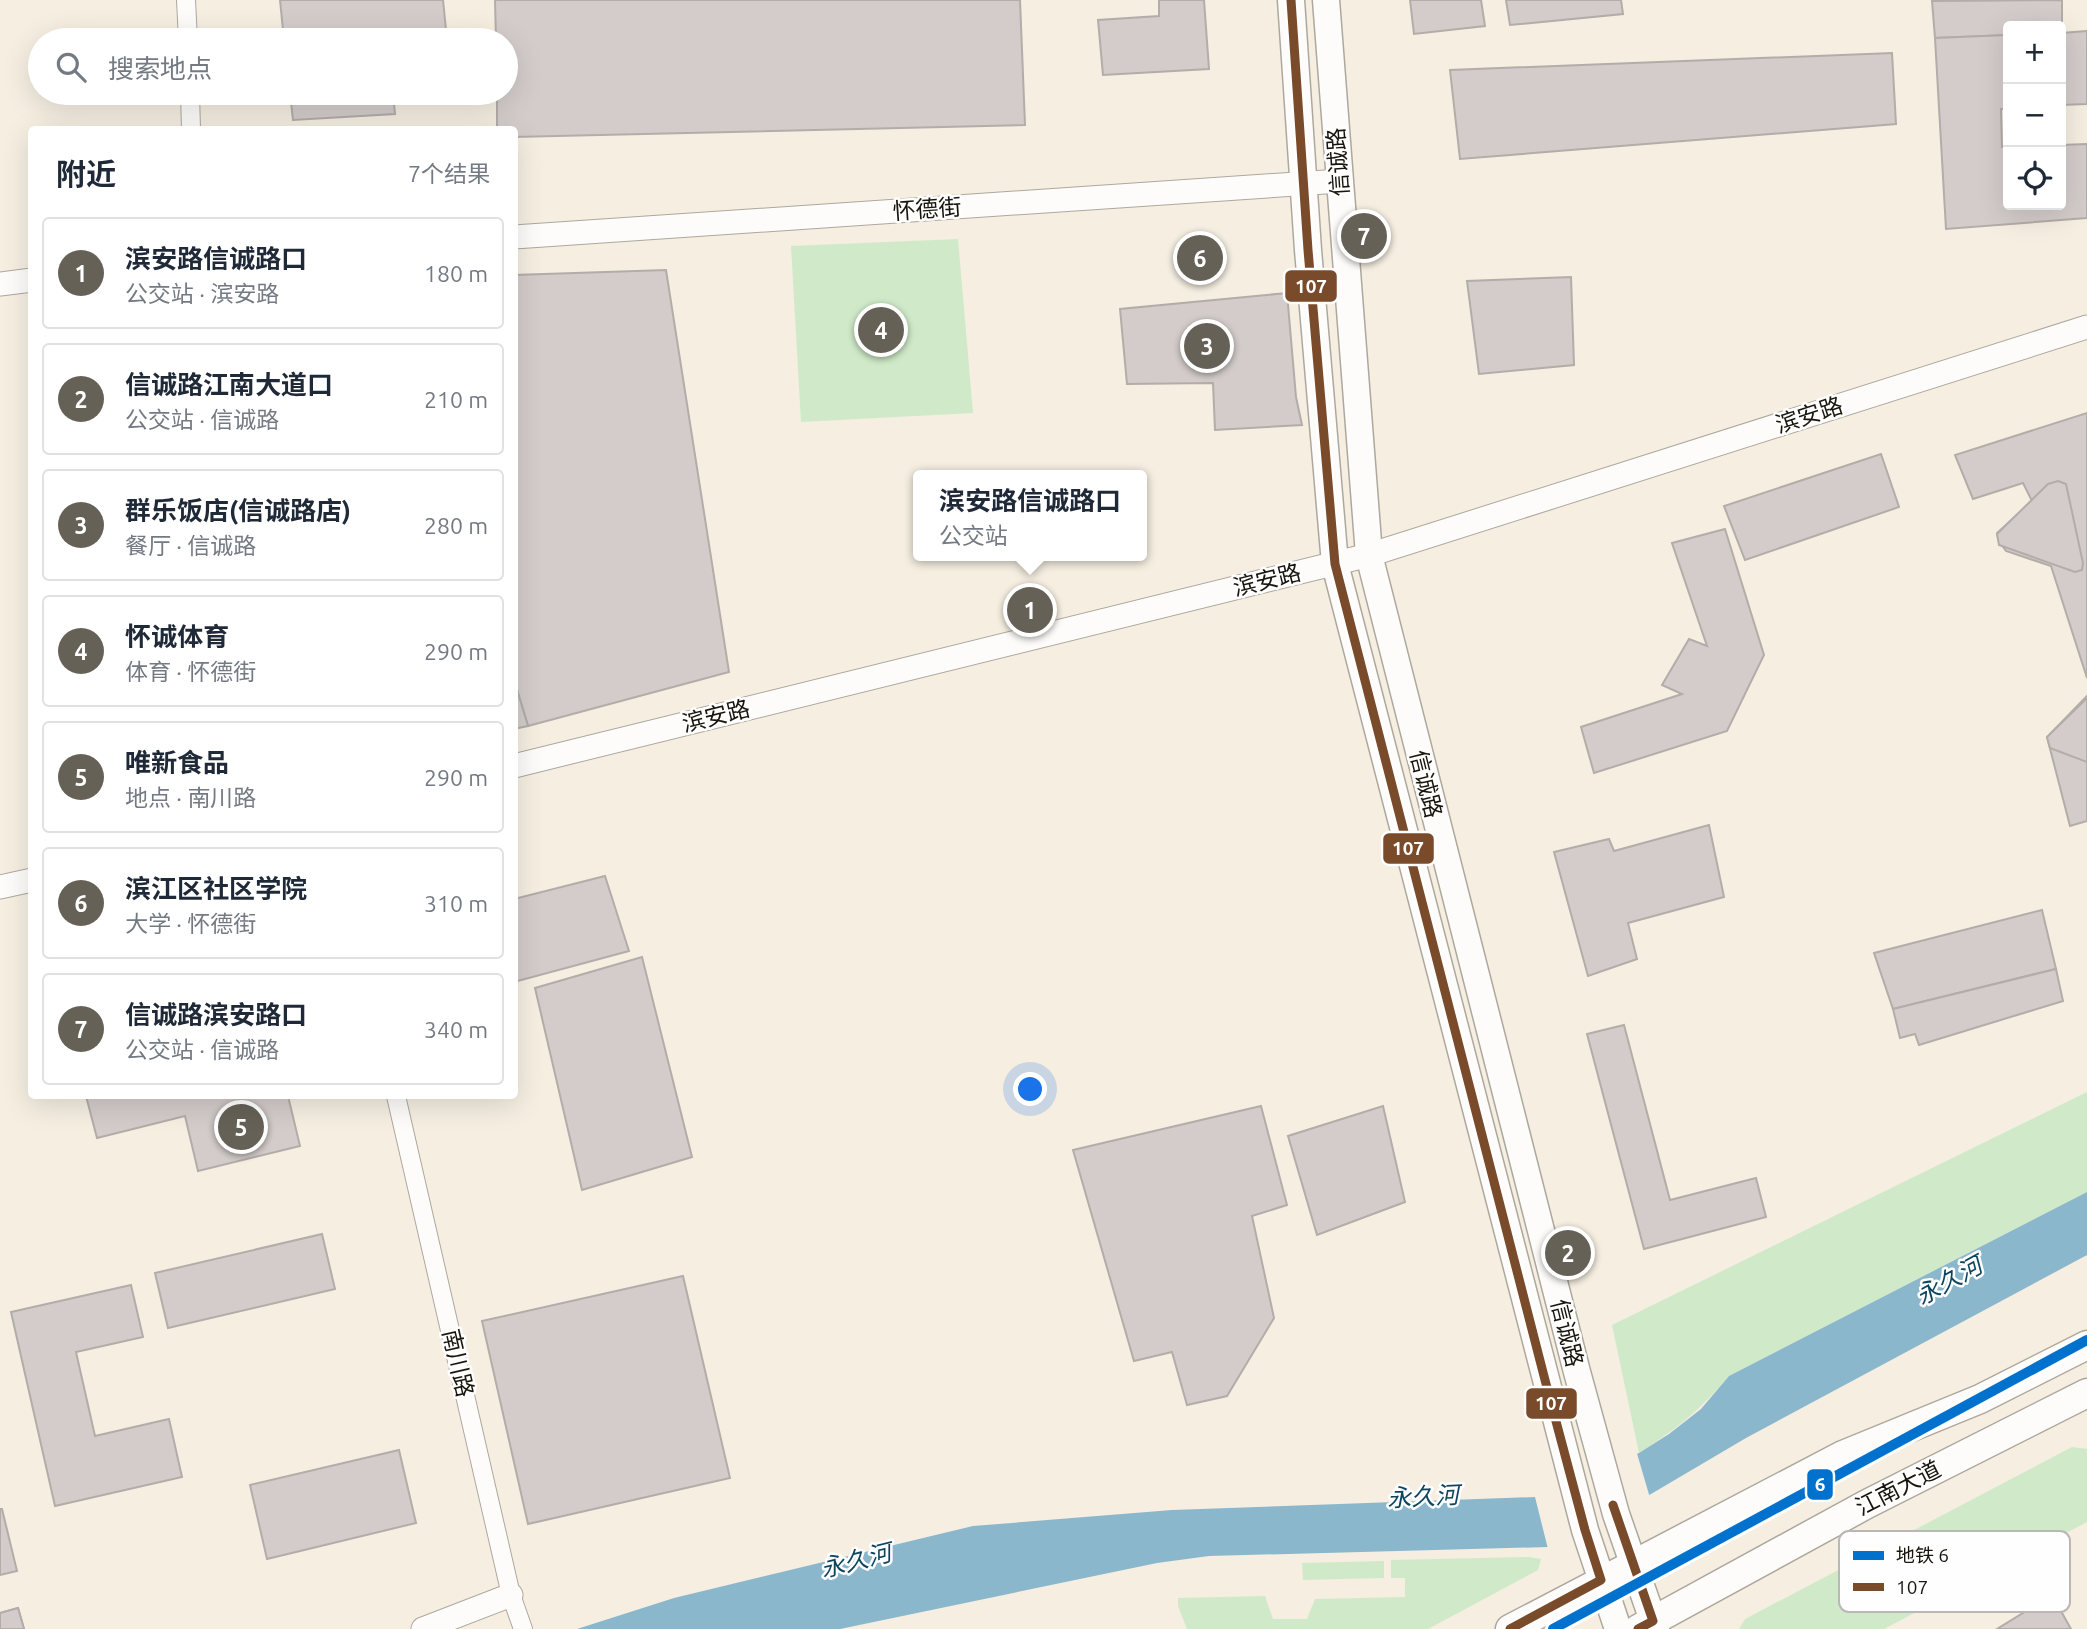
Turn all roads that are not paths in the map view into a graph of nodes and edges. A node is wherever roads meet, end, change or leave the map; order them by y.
1 (186, 0) edge
2 (1291, 0) edge
3 (1326, 0) edge
4 (187, 28) edge
5 (190, 105) edge
6 (191, 126) edge
7 (1340, 181) junction
8 (1304, 184) junction
9 (518, 237) edge
10 (28, 280) edge
11 (0, 284) edge
12 (2087, 327) edge
13 (1369, 555) junction
14 (1335, 564) junction
15 (518, 765) edge
16 (28, 881) edge
17 (0, 887) edge
18 (397, 1099) edge
19 (2087, 1345) edge
20 (2087, 1393) edge
21 (1633, 1564) junction
22 (1601, 1580) junction
23 (511, 1594) junction
24 (1649, 1626) edge
25 (423, 1629) edge
26 (523, 1629) edge
27 (1510, 1629) edge
28 (1618, 1629) edge

1 - 4 street
2 - 8 main road, 信诚路
3 - 7 main road, 信诚路
5 - 6 street
7 - 8 street, 怀德街
7 - 13 main road, 信诚路
8 - 9 street, 怀德街
8 - 14 main road, 信诚路
10 - 11 street
12 - 13 street, 滨安路
13 - 14 street, 滨安路
13 - 21 main road, 信诚路
14 - 15 street, 滨安路
14 - 22 main road, 信诚路
16 - 17 street
18 - 23 street, 南川路
19 - 21 main road, 江南大道
20 - 24 main road, 江南大道
21 - 22 main road, 江南大道
21 - 24 main road, 信诚路
22 - 27 main road, 江南大道
22 - 28 main road, 信诚路
23 - 25 street
23 - 26 street, 南川路

